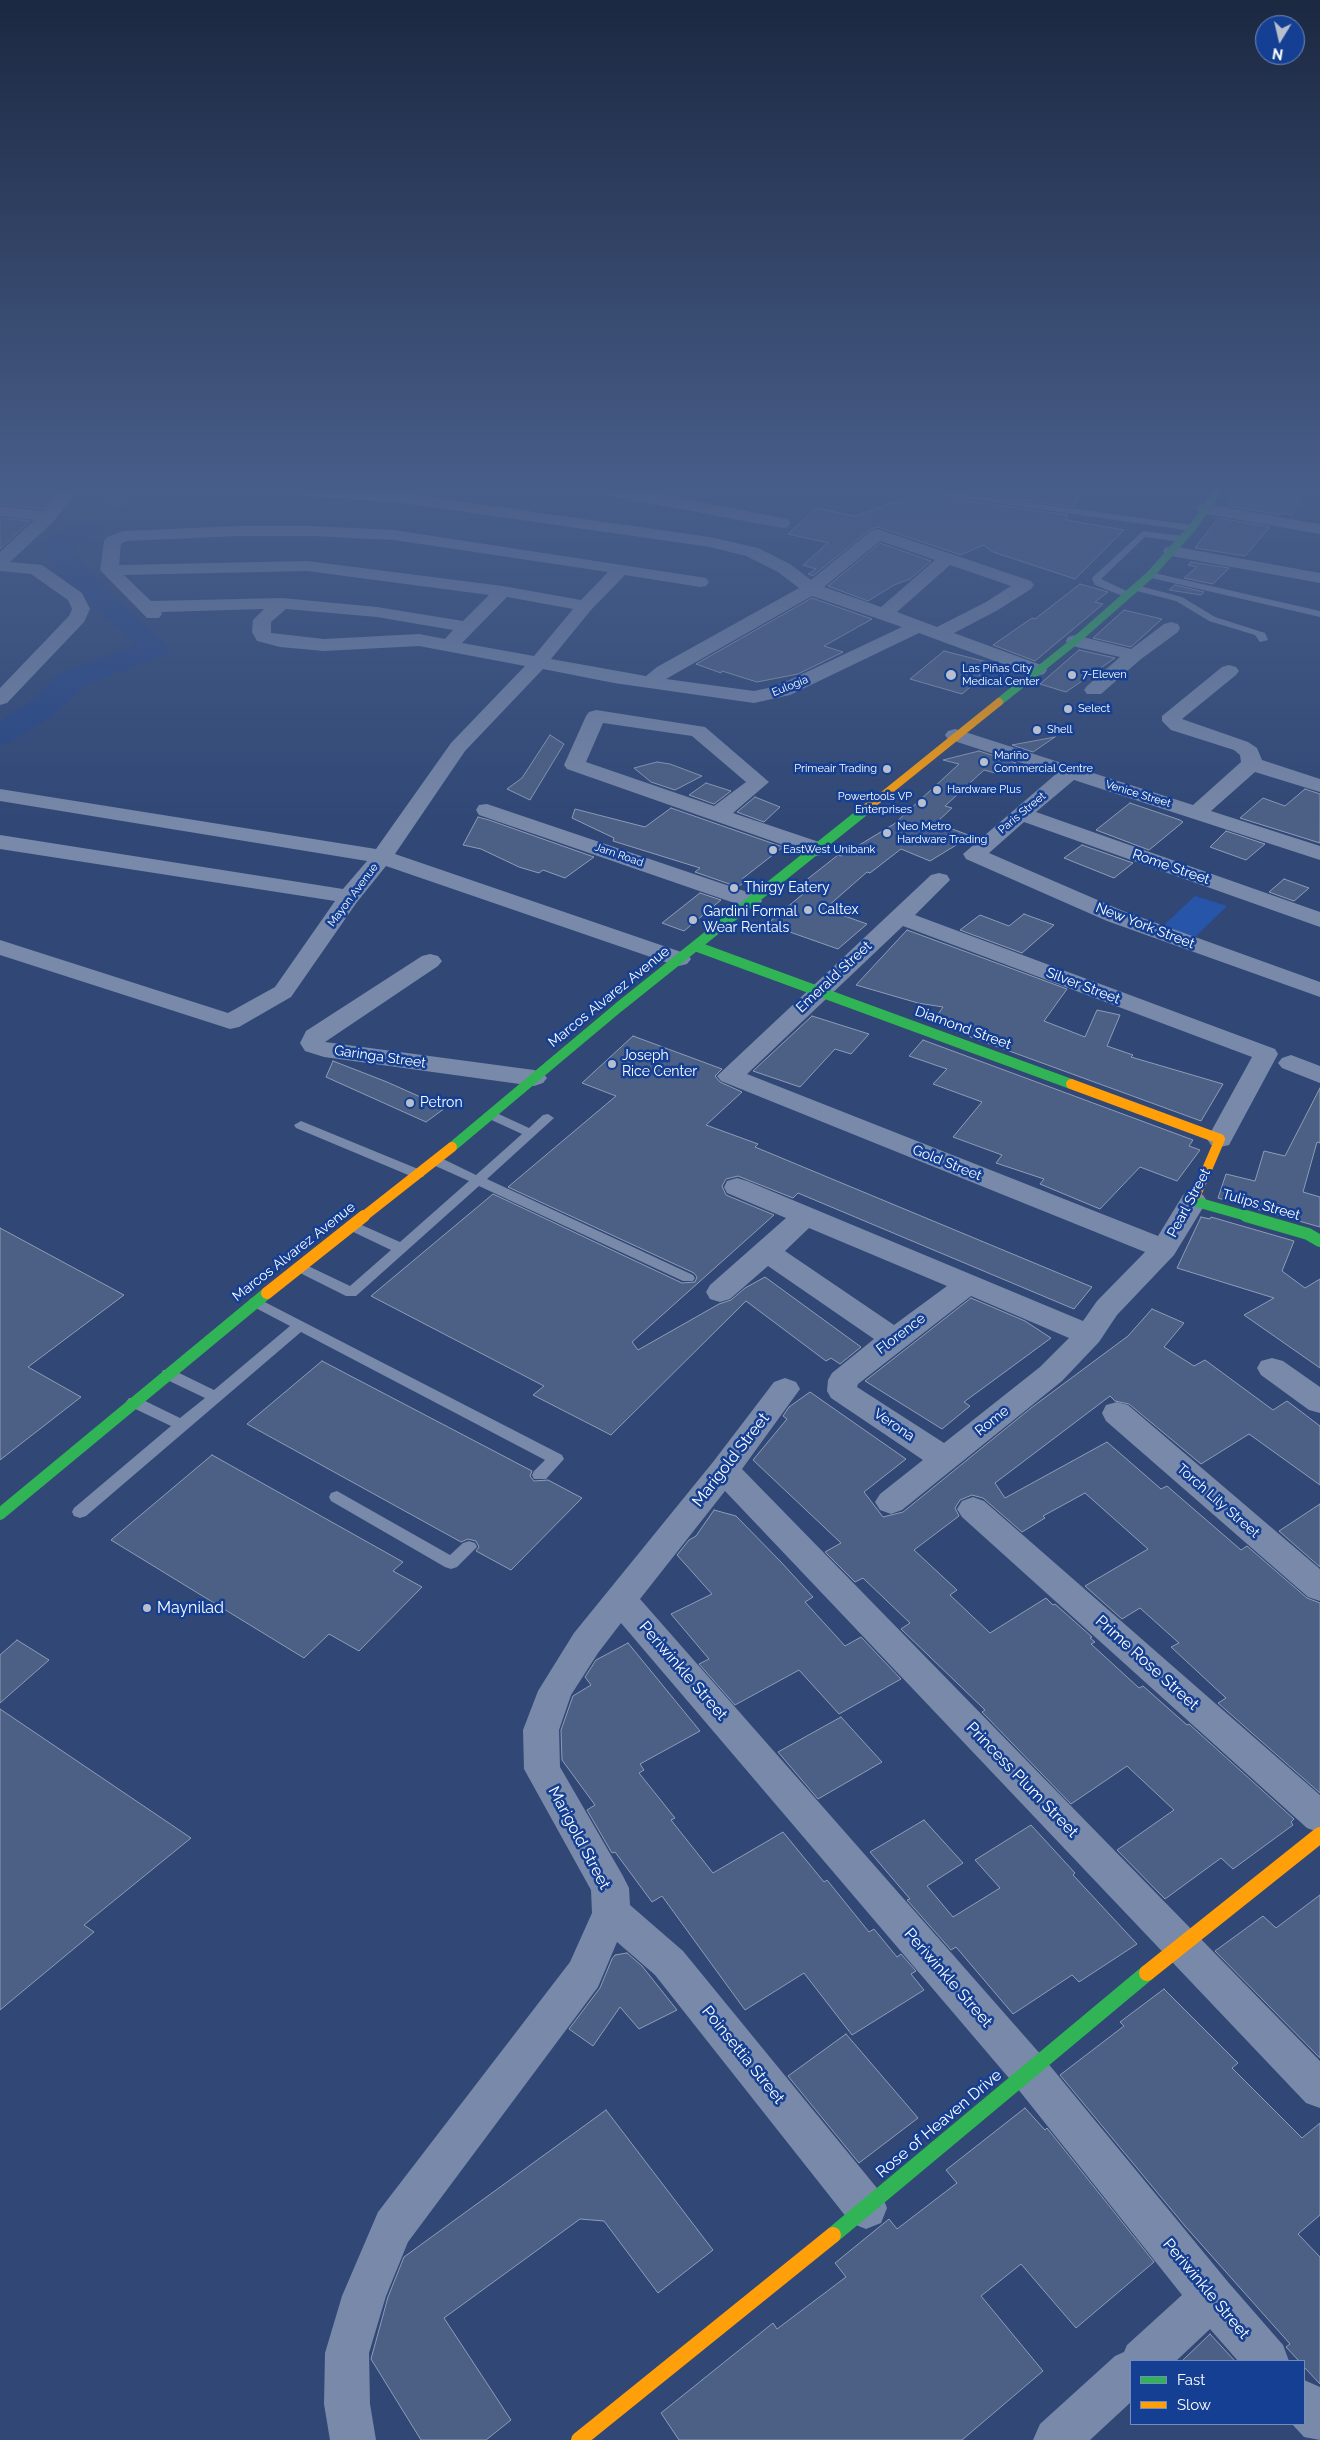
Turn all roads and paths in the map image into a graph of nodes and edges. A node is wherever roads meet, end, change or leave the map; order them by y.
1 (78, 602) edge
2 (141, 602) edge
3 (492, 602) edge
4 (562, 602) edge
5 (589, 602) edge
6 (788, 602) edge
7 (849, 602) edge
8 (898, 602) edge
9 (998, 602) edge
10 (1119, 602) edge
11 (1184, 602) edge
12 (1267, 602) edge
13 (282, 603) junction
14 (585, 606) junction
15 (376, 612) junction
16 (884, 614) junction
17 (1320, 614) edge
18 (918, 626) junction
19 (466, 628) junction
20 (1171, 628) dead end
21 (940, 634) junction
22 (1075, 640) junction
23 (1263, 640) dead end
24 (352, 642) junction
25 (449, 644) junction
26 (1134, 656) junction
27 (537, 664) junction
28 (1037, 670) junction
29 (1229, 671) dead end
30 (650, 682) junction
31 (1094, 690) dead end
32 (0, 700) edge
33 (955, 735) junction
34 (1252, 764) junction
35 (1070, 773) junction
36 (1320, 786) edge
37 (0, 795) edge
38 (487, 810) dead end
39 (1197, 812) junction
40 (718, 814) junction
41 (1021, 814) junction
42 (0, 842) edge
43 (816, 848) junction
44 (1320, 853) edge
45 (974, 854) joint
46 (382, 857) junction
47 (939, 880) dead end
48 (349, 897) junction
49 (751, 901) junction
50 (899, 917) junction
51 (1320, 920) edge
52 (0, 947) edge
53 (687, 953) junction
54 (430, 961) dead end
55 (1320, 990) edge
56 (819, 991) junction
57 (1266, 1054) joint
58 (1291, 1062) dead end
59 (1320, 1075) edge
60 (730, 1076) joint
61 (534, 1078) junction
62 (490, 1114) junction
63 (548, 1118) dead end
64 (301, 1125) dead end
65 (529, 1133) junction
66 (1220, 1140) junction
67 (436, 1161) junction
68 (418, 1174) junction
69 (477, 1179) junction
70 (737, 1187) dead end
71 (1193, 1201) junction
72 (805, 1216) junction
73 (352, 1226) junction
74 (1320, 1241) edge
75 (400, 1248) junction
76 (1164, 1249) junction
77 (767, 1252) junction
78 (299, 1267) junction
79 (688, 1278) dead end
80 (969, 1284) junction
81 (720, 1292) dead end
82 (255, 1302) junction
83 (299, 1326) junction
84 (1089, 1335) junction
85 (894, 1339) junction
86 (1272, 1368) dead end
87 (168, 1374) junction
88 (785, 1389) dead end
89 (842, 1390) joint
90 (216, 1397) junction
91 (134, 1402) junction
92 (1320, 1402) edge
93 (1117, 1413) dead end
94 (182, 1426) junction
95 (945, 1459) junction
96 (724, 1470) junction
97 (540, 1475) dead end
98 (337, 1497) dead end
99 (891, 1502) dead end
100 (973, 1509) dead end
101 (80, 1512) dead end
102 (0, 1514) edge
103 (469, 1547) dead end
104 (1320, 1588) edge
105 (621, 1600) junction
106 (1320, 1817) edge
107 (1320, 1835) edge
108 (611, 1913) junction
109 (1180, 1945) junction
110 (1028, 2070) junction
111 (1320, 2090) edge
112 (866, 2208) junction
113 (1212, 2298) junction
114 (1144, 2360) edge
115 (1266, 2360) edge
116 (1130, 2373) edge
117 (1305, 2404) edge
118 (1320, 2421) edge
119 (354, 2440) edge
120 (579, 2440) edge
121 (1056, 2440) edge

1 - 32 street
2 - 13 street
3 - 19 street
4 - 14 street
5 - 14 street, Mayon Avenue
6 - 30 street
7 - 16 street
8 - 16 street
9 - 21 street
10 - 22 main road, Marcos Alvarez Avenue
11 - 23 lane
12 - 17 lane
13 - 15 street
13 - 24 street, Eulogia
14 - 27 street, Mayon Avenue
15 - 19 street
15 - 24 street
16 - 18 street
18 - 21 street
18 - 30 street, Eulogia
19 - 25 street
20 - 26 street
21 - 28 street
22 - 26 street
22 - 28 main road, Marcos Alvarez Avenue
24 - 25 street, Eulogia
25 - 27 street, Eulogia
26 - 31 street
27 - 30 street, Eulogia
27 - 46 street, Mayon Avenue
28 - 33 main road, Marcos Alvarez Avenue
29 - 34 street
33 - 35 street, Venice Street
33 - 43 main road, Marcos Alvarez Avenue
34 - 36 street
34 - 39 street
35 - 39 street, Venice Street
35 - 41 street, Paris Street
37 - 46 street
38 - 49 street, Jarn Road
39 - 44 street, Venice Street
40 - 40 street
40 - 43 street
41 - 45 street, Paris Street
41 - 51 street, Rome Street
42 - 48 street
43 - 49 main road, Marcos Alvarez Avenue
45 - 55 street, New York Street
46 - 48 street, Mayon Avenue
46 - 53 street
47 - 50 street, Emerald Street
48 - 52 street, Mayon Avenue
49 - 53 main road, Marcos Alvarez Avenue
50 - 56 street, Emerald Street
50 - 57 street, Silver Street
53 - 56 main road, Diamond Street
53 - 61 main road, Marcos Alvarez Avenue
54 - 61 street, Garinga Street
56 - 60 street, Emerald Street
56 - 66 main road, Diamond Street
57 - 66 street, Pearl Street
58 - 59 street
60 - 76 street, Gold Street
61 - 62 main road, Marcos Alvarez Avenue
62 - 65 lane
62 - 67 main road, Marcos Alvarez Avenue
63 - 65 lane
64 - 68 lane
65 - 69 lane
66 - 71 main road, Pearl Street
67 - 68 main road, Marcos Alvarez Avenue
67 - 69 lane
68 - 73 main road, Marcos Alvarez Avenue
69 - 75 lane
69 - 79 lane
70 - 72 street
71 - 74 main road, Tulips Street
71 - 76 street, Pearl Street
72 - 77 street
72 - 80 street
73 - 75 lane
73 - 78 main road, Marcos Alvarez Avenue
75 - 78 lane
76 - 84 street, Pearl Street
77 - 81 street
77 - 85 street
78 - 82 main road, Marcos Alvarez Avenue
80 - 84 street
80 - 85 street, Florence
82 - 83 lane
82 - 87 main road, Marcos Alvarez Avenue
83 - 90 lane
83 - 97 lane
84 - 95 street, Rome
85 - 89 street, Florence
86 - 92 street
87 - 90 lane
87 - 91 main road, Marcos Alvarez Avenue
88 - 96 street, Marigold Street
89 - 95 street, Verona
90 - 94 lane
91 - 94 lane
91 - 102 main road, Marcos Alvarez Avenue
93 - 104 street, Torch Lily Street
94 - 101 lane
95 - 99 street, Rome
96 - 105 street, Marigold Street
96 - 109 street, Princess Plum Street
98 - 103 lane
100 - 106 street, Prime Rose Street
105 - 108 street, Marigold Street
105 - 110 street, Periwinkle Street
107 - 109 main road, Rose of Heaven Drive
108 - 112 street, Poinsettia Street
108 - 119 street, Marigold Street
109 - 110 main road, Rose of Heaven Drive
109 - 111 street, Princess Plum Street
110 - 112 main road, Rose of Heaven Drive
110 - 113 street, Periwinkle Street
112 - 120 main road, Rose of Heaven Drive
113 - 114 street
113 - 115 street, Periwinkle Street
116 - 121 street
117 - 118 street

